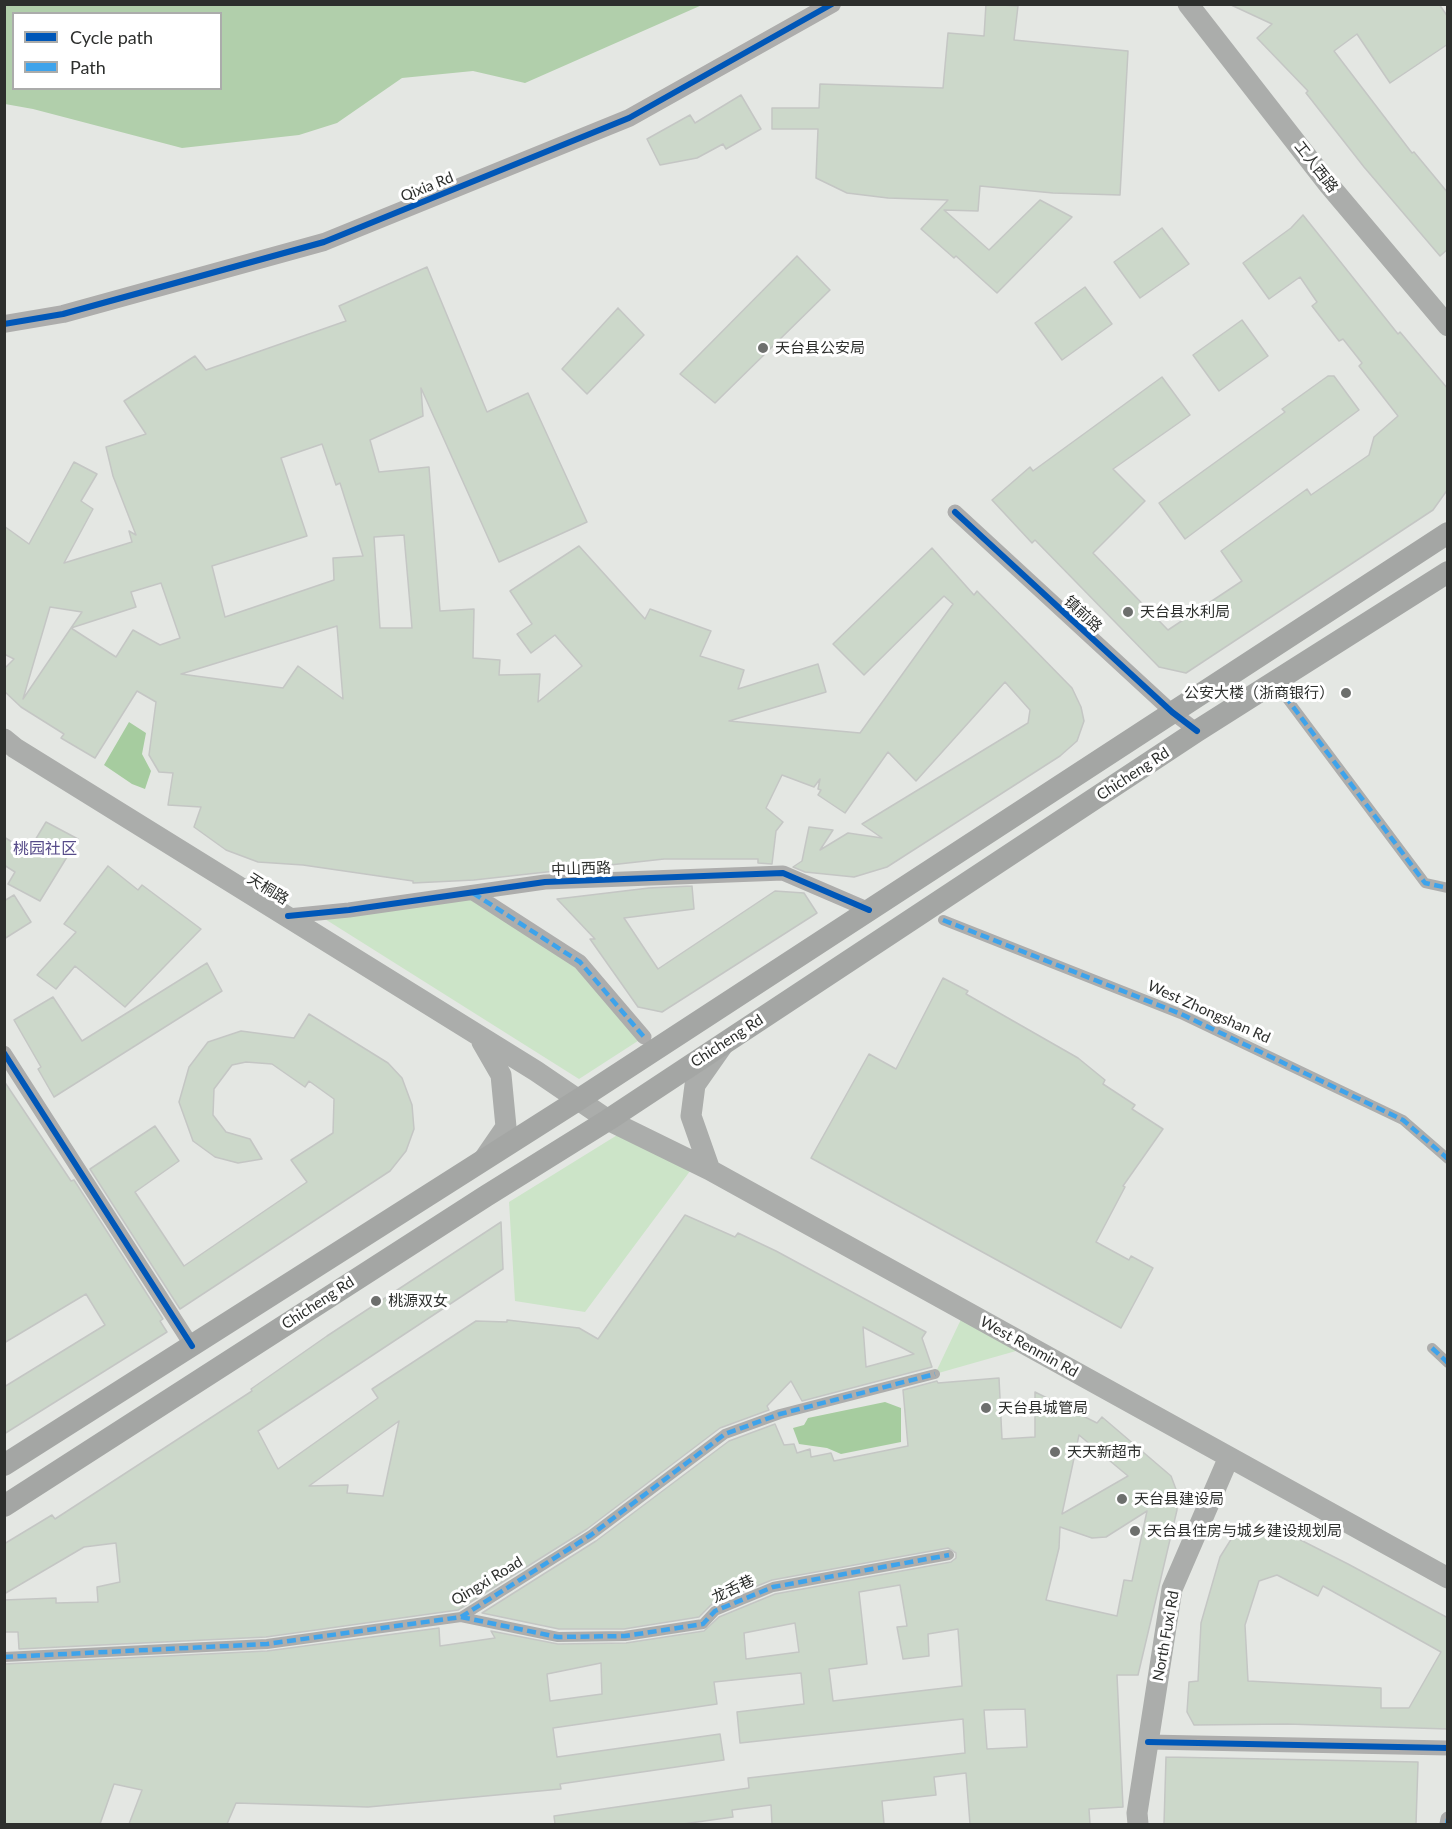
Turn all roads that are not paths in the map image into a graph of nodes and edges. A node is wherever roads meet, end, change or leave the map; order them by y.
1 (832, 4) edge
2 (1188, 4) edge
3 (4, 324) edge
4 (1448, 326) edge
5 (955, 512) dead end
6 (1448, 533) edge
7 (1448, 572) edge
8 (1286, 696) dead end
9 (1172, 712) junction
10 (1197, 731) junction
11 (4, 739) edge
12 (1448, 888) edge
13 (473, 893) junction
14 (869, 910) junction
15 (288, 916) junction
16 (943, 920) dead end
17 (477, 1036) junction
18 (645, 1037) dead end
19 (725, 1043) junction
20 (4, 1053) edge
21 (578, 1100) junction
22 (608, 1120) junction
23 (484, 1159) junction
24 (1448, 1159) edge
25 (710, 1170) junction
26 (192, 1346) junction
27 (1432, 1348) dead end
28 (1448, 1364) edge
29 (935, 1374) dead end
30 (1229, 1457) junction
31 (4, 1465) edge
32 (4, 1506) edge
33 (949, 1555) dead end
34 (1448, 1578) edge
35 (461, 1617) junction
36 (4, 1657) edge
37 (1148, 1742) junction
38 (1448, 1748) edge
39 (1448, 1819) edge
40 (1138, 1824) edge
41 (1447, 1824) edge

1 - 3 street, Qixia Rd
2 - 4 main road, 工人西路
5 - 9 street, 镇前路
6 - 9 main road, Chicheng Rd
7 - 10 main road, Chicheng Rd
8 - 12 street
9 - 10 street, 镇前路
9 - 14 main road, Chicheng Rd
10 - 19 main road, Chicheng Rd
11 - 15 main road, 天桐路
13 - 14 street, 中山西路
13 - 15 street, 中山西路
13 - 18 street
14 - 21 main road, Chicheng Rd
15 - 17 main road, 天桐路
16 - 24 street, West Zhongshan Rd
17 - 21 main road, 天桐路
17 - 23 main road
19 - 22 main road, Chicheng Rd
19 - 25 main road
20 - 26 street
21 - 22 main road, 天桐路
21 - 23 main road, Chicheng Rd
22 - 25 main road, West Renmin Rd
22 - 32 main road, Chicheng Rd
23 - 26 main road, Chicheng Rd
25 - 30 main road, West Renmin Rd
26 - 31 main road, Chicheng Rd
27 - 28 street
29 - 35 street, Qingxi Road
30 - 34 main road, West Renmin Rd
30 - 37 main road, North Fuxi Rd
33 - 35 street, 龙舌巷
35 - 36 street, Qingxi Road
37 - 38 street
37 - 40 main road, North Fuxi Rd
39 - 41 street

